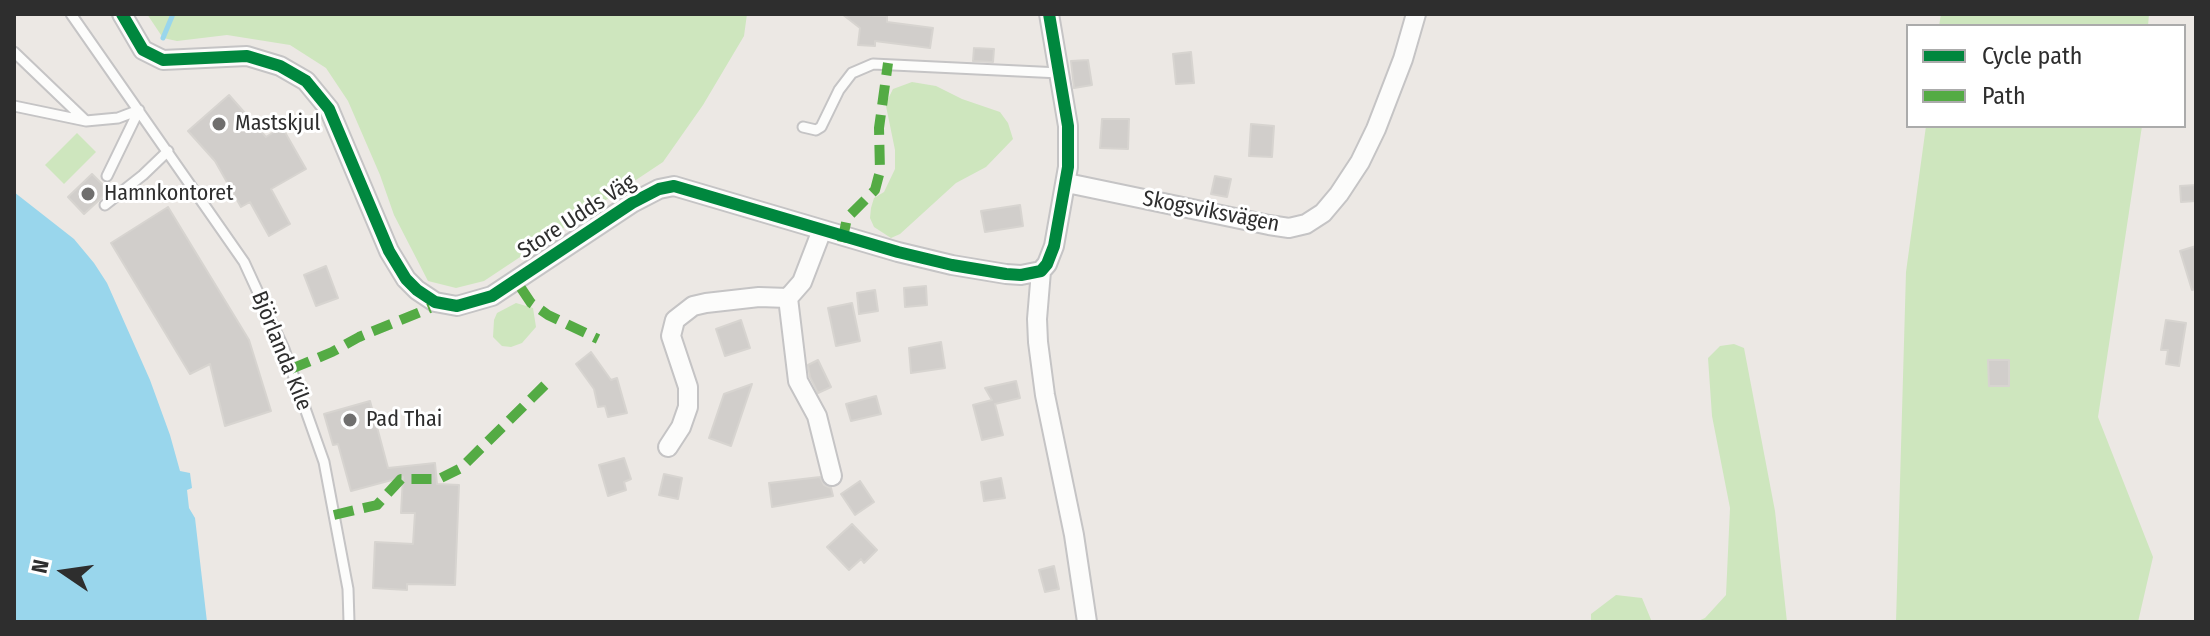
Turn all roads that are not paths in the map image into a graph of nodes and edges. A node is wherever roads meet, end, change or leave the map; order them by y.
1 (71, 14) edge
2 (122, 14) edge
3 (1049, 14) edge
4 (1416, 14) edge
5 (14, 52) edge
6 (1060, 73) junction
7 (14, 106) edge
8 (139, 110) junction
9 (86, 121) junction
10 (803, 127) dead end
11 (168, 151) junction
12 (107, 176) dead end
13 (1067, 183) junction
14 (105, 205) dead end
15 (822, 230) junction
16 (1041, 271) junction
17 (788, 298) junction
18 (668, 447) dead end
19 (832, 476) dead end
20 (349, 622) edge
21 (1087, 622) edge

1 - 8 lane, Björlanda Kile
2 - 15 street, Store Udds Väg
3 - 6 street
4 - 13 street, Skogsviksvägen
5 - 9 lane
6 - 10 lane
6 - 13 street
7 - 9 lane
8 - 9 lane
8 - 11 lane, Björlanda Kile
8 - 12 lane
11 - 14 lane
11 - 20 lane, Björlanda Kile
13 - 16 street
15 - 16 street, Store Udds Väg
15 - 17 street
16 - 21 street
17 - 18 street
17 - 19 street

